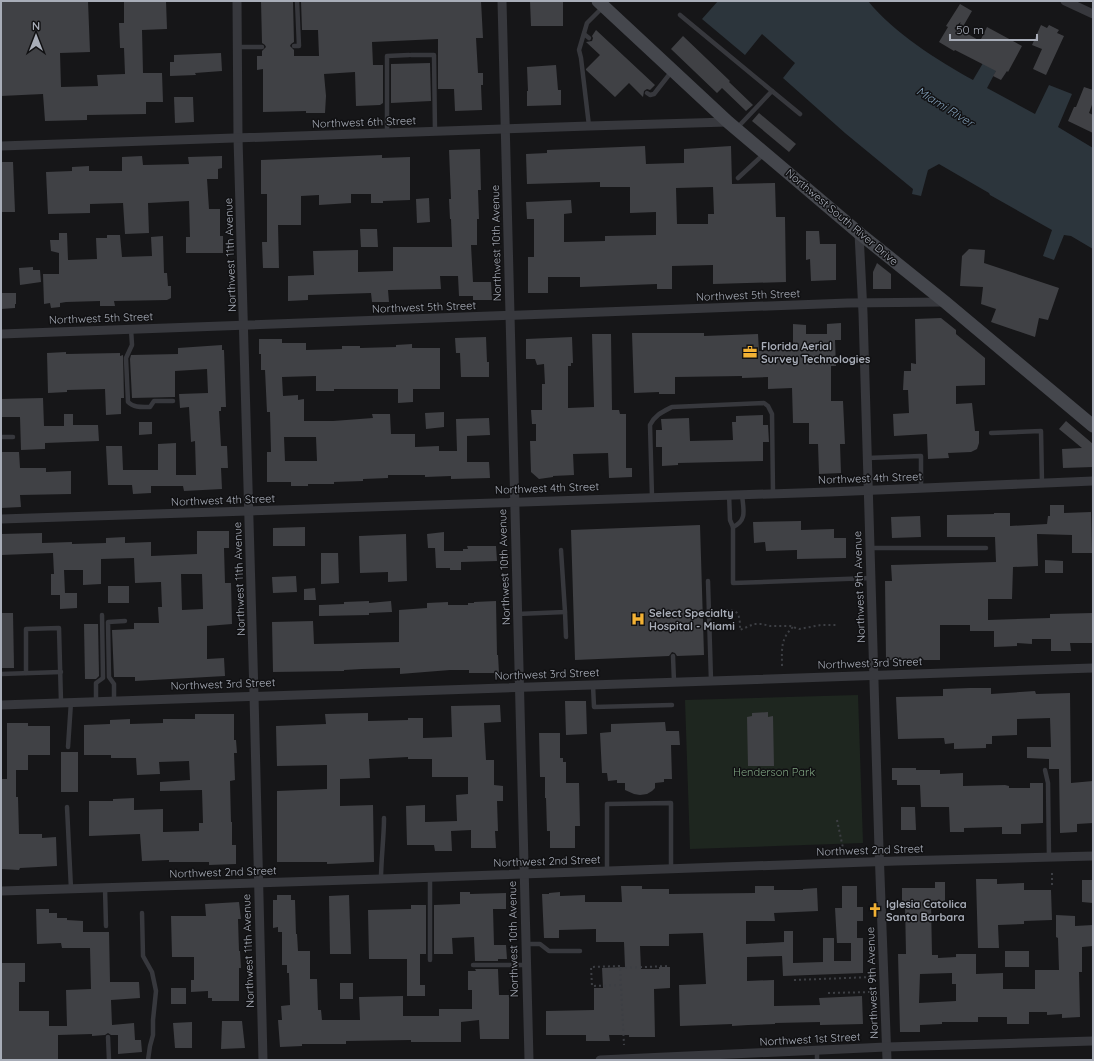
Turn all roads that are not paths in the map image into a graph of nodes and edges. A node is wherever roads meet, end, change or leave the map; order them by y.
1 (236, 1) edge
2 (297, 1) edge
3 (502, 1) edge
4 (1065, 1) edge
5 (601, 4) edge
6 (1093, 14) edge
7 (680, 15) dead end
8 (584, 34) junction
9 (589, 38) dead end
10 (294, 46) dead end
11 (237, 47) junction
12 (262, 47) dead end
13 (672, 70) junction
14 (772, 91) junction
15 (647, 93) dead end
16 (800, 114) dead end
17 (588, 126) junction
18 (732, 126) junction
19 (505, 129) junction
20 (435, 132) junction
21 (387, 134) junction
22 (238, 138) junction
23 (1, 146) edge
24 (765, 153) junction
25 (738, 178) dead end
26 (859, 233) junction
27 (945, 302) junction
28 (862, 303) junction
29 (510, 316) junction
30 (244, 325) junction
31 (131, 329) junction
32 (1, 334) edge
33 (173, 401) dead end
34 (1093, 426) edge
35 (991, 433) dead end
36 (1, 437) edge
37 (13, 438) dead end
38 (867, 458) junction
39 (1093, 481) edge
40 (1042, 483) junction
41 (921, 488) junction
42 (868, 490) junction
43 (729, 494) junction
44 (742, 494) junction
45 (773, 494) junction
46 (652, 497) junction
47 (514, 501) junction
48 (249, 511) junction
49 (1, 519) edge
50 (732, 527) junction
51 (870, 548) junction
52 (986, 548) dead end
53 (561, 550) dead end
54 (871, 578) junction
55 (708, 581) dead end
56 (565, 612) junction
57 (517, 614) junction
58 (102, 615) dead end
59 (125, 621) dead end
60 (566, 637) dead end
61 (673, 656) dead end
62 (1093, 668) edge
63 (61, 672) junction
64 (26, 673) junction
65 (1, 674) edge
66 (874, 675) junction
67 (711, 681) junction
68 (674, 682) junction
69 (593, 685) junction
70 (519, 687) junction
71 (254, 695) junction
72 (114, 700) junction
73 (96, 701) junction
74 (66, 702) junction
75 (1, 705) edge
76 (672, 705) dead end
77 (68, 747) dead end
78 (1044, 770) dead end
79 (67, 807) dead end
80 (384, 818) dead end
81 (1093, 856) edge
82 (1049, 857) junction
83 (879, 861) junction
84 (671, 869) junction
85 (607, 871) junction
86 (524, 873) junction
87 (430, 878) junction
88 (381, 879) junction
89 (258, 883) junction
90 (105, 888) junction
91 (71, 889) junction
92 (1, 891) edge
93 (142, 913) dead end
94 (106, 926) dead end
95 (525, 944) junction
96 (580, 951) dead end
97 (430, 960) dead end
98 (472, 965) dead end
99 (526, 965) junction
100 (108, 1037) dead end
101 (1093, 1041) edge
102 (886, 1047) junction
103 (817, 1055) edge
104 (728, 1057) edge
105 (110, 1060) edge
106 (148, 1060) edge
107 (263, 1060) edge
108 (528, 1060) edge
109 (600, 1060) edge
110 (886, 1060) edge

1 - 11 street, Northwest 11th Avenue
2 - 10 lane
3 - 19 street, Northwest 10th Avenue
4 - 6 street
5 - 8 lane
5 - 13 main road, Northwest South River Drive
7 - 14 lane
8 - 9 lane
8 - 17 lane
11 - 12 lane
11 - 22 street, Northwest 11th Avenue
13 - 15 lane
13 - 18 main road, Northwest South River Drive
14 - 16 lane
14 - 18 lane
17 - 18 street, Northwest 6th Street
17 - 19 street, Northwest 6th Street
18 - 24 main road, Northwest South River Drive
19 - 20 street, Northwest 6th Street
19 - 29 street, Northwest 10th Avenue
20 - 21 street, Northwest 6th Street
20 - 21 lane
21 - 22 street, Northwest 6th Street
22 - 23 street, Northwest 6th Street
22 - 30 street, Northwest 11th Avenue
24 - 25 lane
24 - 26 main road, Northwest South River Drive
26 - 27 main road, Northwest South River Drive
26 - 28 street, Northwest 9th Avenue
27 - 28 street, Northwest 5th Street
27 - 34 main road, Northwest South River Drive
28 - 29 street, Northwest 5th Street
28 - 38 street, Northwest 9th Avenue
29 - 30 street, Northwest 5th Street
29 - 47 street, Northwest 10th Avenue
30 - 31 street, Northwest 5th Street
30 - 48 street, Northwest 11th Avenue
31 - 32 street, Northwest 5th Street
31 - 33 lane
35 - 40 lane
36 - 37 lane
38 - 41 lane
38 - 42 street, Northwest 9th Avenue
39 - 40 street, Northwest 4th Street
40 - 41 street, Northwest 4th Street
41 - 42 street, Northwest 4th Street
42 - 45 street, Northwest 4th Street
42 - 51 street, Northwest 9th Avenue
43 - 44 street, Northwest 4th Street
43 - 46 street, Northwest 4th Street
43 - 50 lane
44 - 45 street, Northwest 4th Street
44 - 50 lane
45 - 46 lane
46 - 47 street, Northwest 4th Street
47 - 48 street, Northwest 4th Street
47 - 57 street, Northwest 10th Avenue
48 - 49 street, Northwest 4th Street
48 - 71 street, Northwest 11th Avenue
50 - 54 lane
51 - 52 lane
51 - 54 street, Northwest 9th Avenue
53 - 56 lane
54 - 66 street, Northwest 9th Avenue
55 - 67 lane
56 - 57 lane
56 - 60 lane
57 - 70 street, Northwest 10th Avenue
58 - 73 lane
59 - 72 lane
61 - 68 lane
62 - 66 street, Northwest 3rd Street
63 - 64 lane
63 - 64 lane
63 - 74 lane
64 - 65 lane
66 - 67 street, Northwest 3rd Street
66 - 83 street, Northwest 9th Avenue
67 - 68 street, Northwest 3rd Street
68 - 69 street, Northwest 3rd Street
69 - 70 street, Northwest 3rd Street
69 - 76 lane
70 - 71 street, Northwest 3rd Street
70 - 86 street, Northwest 10th Avenue
71 - 72 street, Northwest 3rd Street
71 - 89 street, Northwest 11th Avenue
72 - 73 street, Northwest 3rd Street
73 - 74 street, Northwest 3rd Street
74 - 75 street, Northwest 3rd Street
74 - 77 lane
78 - 82 lane
79 - 91 lane
80 - 88 lane
81 - 82 street, Northwest 2nd Street
82 - 83 street, Northwest 2nd Street
83 - 84 street, Northwest 2nd Street
83 - 102 street, Northwest 9th Avenue
84 - 85 street, Northwest 2nd Street
84 - 85 lane
85 - 86 street, Northwest 2nd Street
86 - 87 street, Northwest 2nd Street
86 - 95 street, Northwest 10th Avenue
87 - 88 street, Northwest 2nd Street
87 - 97 lane
88 - 89 street, Northwest 2nd Street
89 - 90 street, Northwest 2nd Street
89 - 107 street, Northwest 11th Avenue
90 - 91 street, Northwest 2nd Street
90 - 94 lane
91 - 92 street, Northwest 2nd Street
93 - 106 lane
95 - 96 lane
95 - 99 street, Northwest 10th Avenue
98 - 99 lane
99 - 108 street, Northwest 10th Avenue
100 - 105 lane
101 - 102 street, Northwest 1st Street
102 - 103 street, Northwest 1st Street
102 - 110 street, Northwest 9th Avenue
103 - 104 street, Northwest 1st Street
104 - 109 street, Northwest 1st Street

